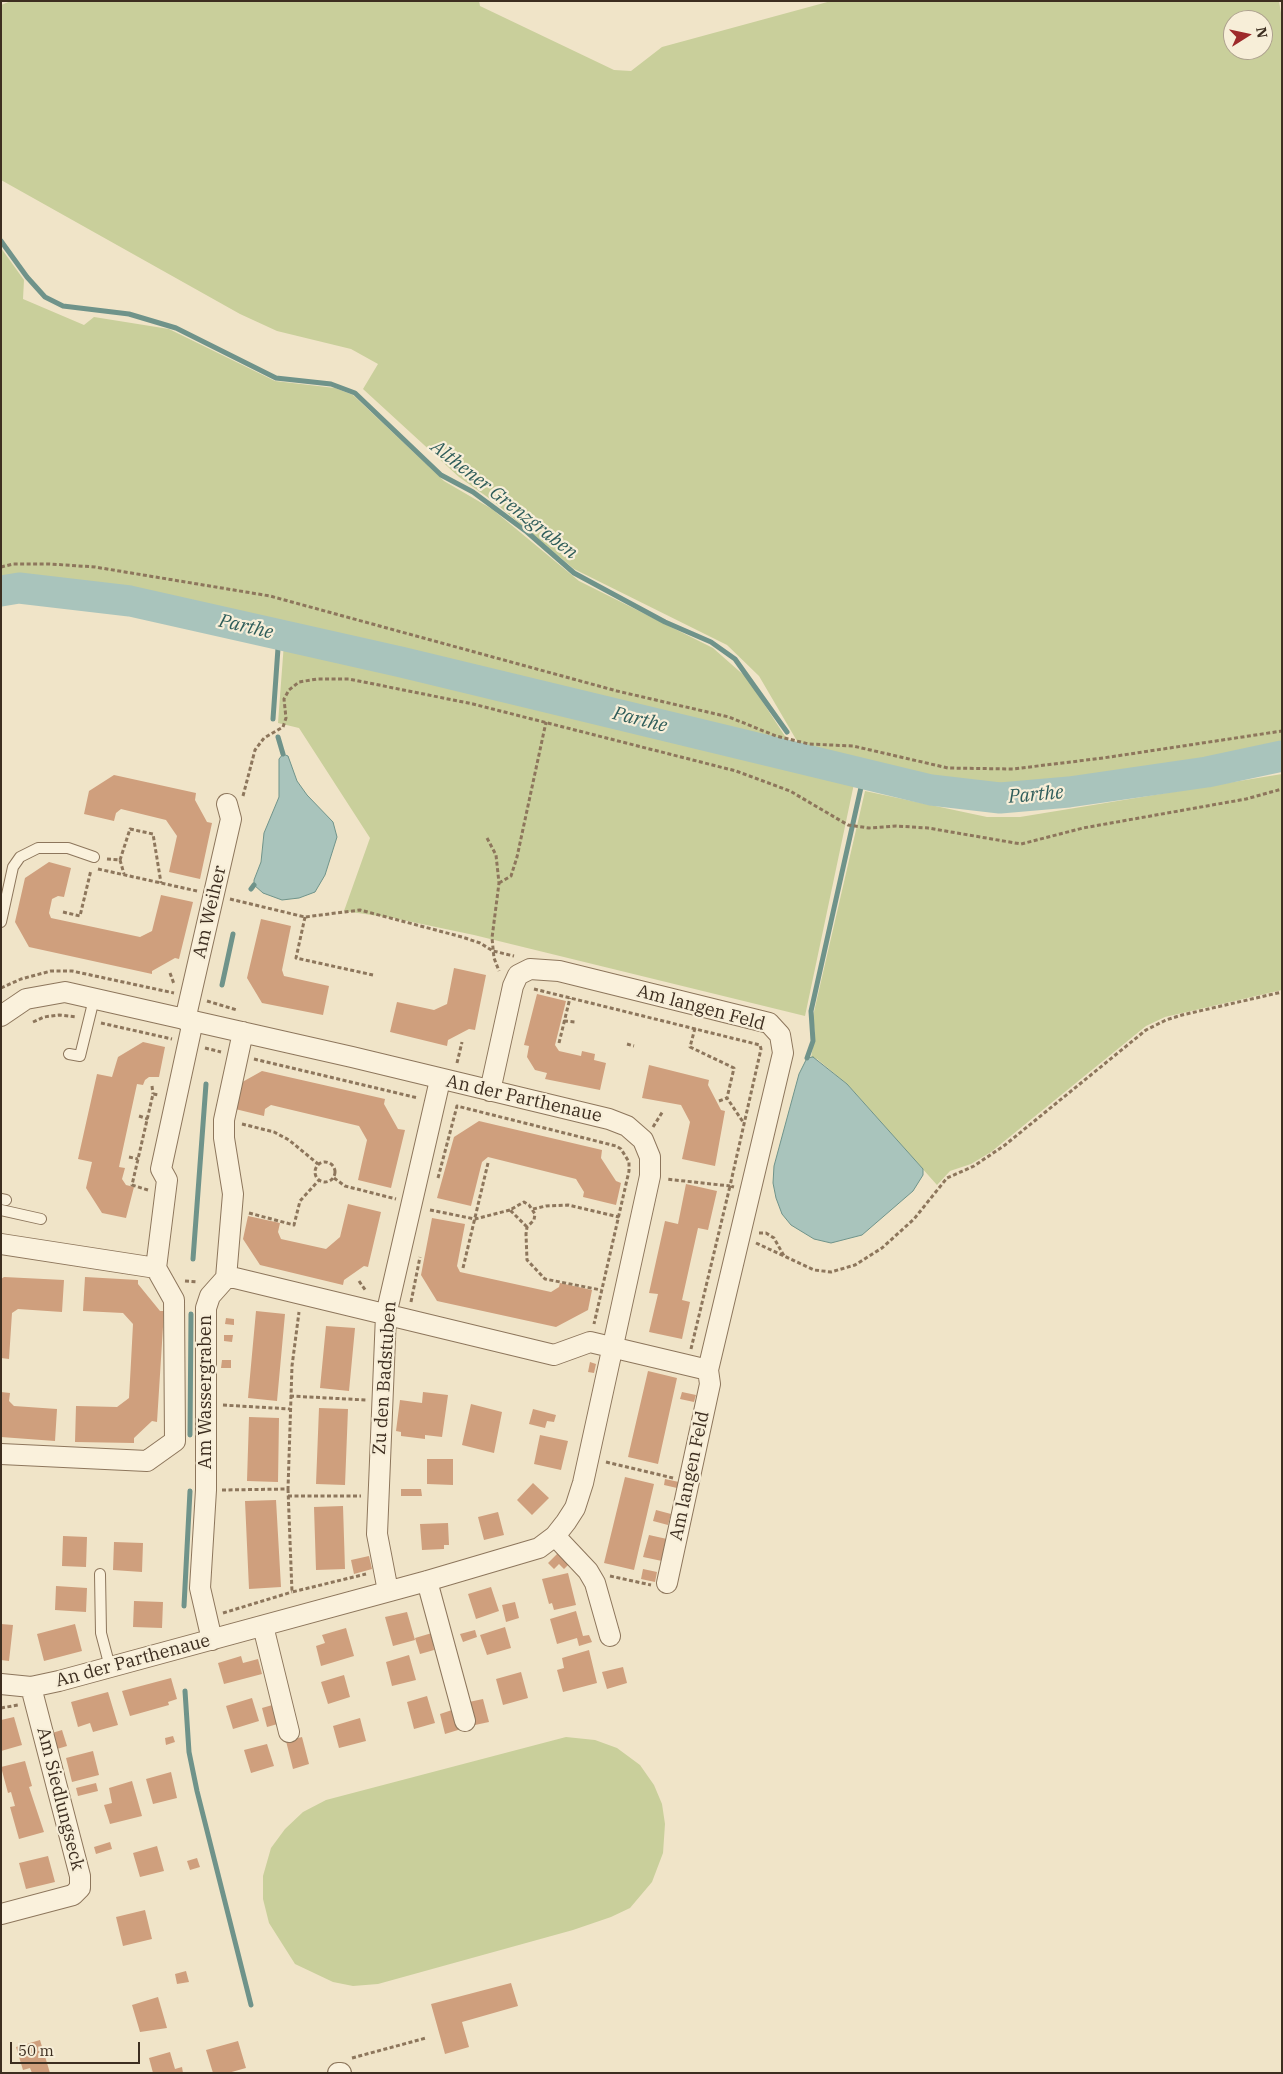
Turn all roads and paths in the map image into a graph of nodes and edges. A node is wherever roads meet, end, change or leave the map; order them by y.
1 (1, 567) edge
2 (546, 722) junction
3 (1282, 731) edge
4 (1282, 789) edge
5 (229, 811) joint
6 (487, 838) dead end
7 (120, 860) junction
8 (93, 862) junction
9 (124, 875) junction
10 (161, 883) junction
11 (499, 883) junction
12 (214, 895) junction
13 (63, 912) dead end
14 (305, 917) junction
15 (1, 922) edge
16 (493, 951) junction
17 (540, 969) junction
18 (373, 975) dead end
19 (502, 977) dead end
20 (527, 988) dead end
21 (1282, 992) edge
22 (570, 998) junction
23 (94, 999) junction
24 (4, 1008) edge
25 (89, 1020) junction
26 (189, 1020) junction
27 (564, 1020) junction
28 (33, 1022) dead end
29 (575, 1022) dead end
30 (695, 1028) junction
31 (243, 1032) junction
32 (462, 1042) dead end
33 (559, 1042) dead end
34 (188, 1044) junction
35 (626, 1044) dead end
36 (634, 1046) dead end
37 (69, 1054) dead end
38 (239, 1056) junction
39 (448, 1074) junction
40 (152, 1086) dead end
41 (490, 1091) junction
42 (154, 1094) dead end
43 (727, 1098) junction
44 (426, 1100) dead end
45 (719, 1101) dead end
46 (139, 1116) dead end
47 (148, 1119) dead end
48 (224, 1120) junction
49 (744, 1122) junction
50 (648, 1126) dead end
51 (653, 1133) dead end
52 (129, 1157) dead end
53 (138, 1160) dead end
54 (488, 1163) dead end
55 (318, 1164) junction
56 (650, 1176) junction
57 (334, 1178) junction
58 (319, 1180) junction
59 (437, 1182) dead end
60 (730, 1186) junction
61 (432, 1201) dead end
62 (3, 1203) edge
63 (412, 1203) junction
64 (533, 1209) junction
65 (430, 1210) junction
66 (510, 1210) junction
67 (619, 1217) junction
68 (41, 1219) dead end
69 (428, 1219) dead end
70 (475, 1219) junction
71 (230, 1225) junction
72 (527, 1227) junction
73 (743, 1238) junction
74 (1, 1244) edge
75 (420, 1256) dead end
76 (784, 1256) junction
77 (463, 1268) dead end
78 (159, 1273) junction
79 (226, 1278) junction
80 (359, 1281) dead end
81 (601, 1290) junction
82 (301, 1294) junction
83 (370, 1295) dead end
84 (386, 1315) junction
85 (407, 1320) junction
86 (590, 1342) junction
87 (613, 1348) junction
88 (690, 1354) dead end
89 (708, 1370) junction
90 (290, 1396) junction
91 (381, 1401) junction
92 (206, 1404) junction
93 (290, 1409) junction
94 (1, 1454) edge
95 (590, 1458) junction
96 (688, 1482) junction
97 (206, 1490) junction
98 (288, 1490) junction
99 (288, 1496) junction
100 (377, 1496) junction
101 (554, 1536) junction
102 (383, 1569) junction
103 (588, 1571) junction
104 (100, 1574) dead end
105 (427, 1581) junction
106 (667, 1583) joint
107 (388, 1591) junction
108 (292, 1592) junction
109 (207, 1617) junction
110 (263, 1626) junction
111 (610, 1636) dead end
112 (212, 1640) junction
113 (110, 1667) junction
114 (1, 1684) edge
115 (31, 1687) junction
116 (465, 1721) dead end
117 (289, 1732) dead end
118 (1, 1914) edge
119 (426, 2038) dead end
120 (340, 2073) edge

1 - 3 path
2 - 4 path
2 - 5 path
2 - 11 path
5 - 12 street, Am Weiher
6 - 11 path
7 - 8 path
7 - 9 path
7 - 10 path
8 - 9 path
8 - 13 path
8 - 15 lane
9 - 10 path
10 - 12 path
11 - 16 path
12 - 14 path
12 - 26 street, Am Weiher
14 - 16 path
14 - 18 path
16 - 17 path
16 - 19 path
17 - 41 street, Am langen Feld
17 - 73 street, Am langen Feld
20 - 22 path
21 - 76 path
22 - 27 path
22 - 30 path
23 - 24 street, An der Parthenaue
23 - 25 lane
23 - 26 street, An der Parthenaue
25 - 28 path
25 - 34 path
25 - 37 lane
26 - 31 street, An der Parthenaue
26 - 34 street
27 - 29 path
27 - 33 path
30 - 43 path
30 - 49 path
31 - 38 street
31 - 39 street, An der Parthenaue
32 - 39 path
34 - 38 path
34 - 78 street
35 - 36 path
38 - 44 path
38 - 48 street
39 - 41 street, An der Parthenaue
39 - 63 street, Zu den Badstuben
40 - 42 path
41 - 56 street, An der Parthenaue
43 - 45 path
43 - 49 path
46 - 47 path
48 - 55 path
48 - 71 street
49 - 60 path
50 - 51 path
52 - 53 path
54 - 70 path
55 - 57 path
55 - 58 path
56 - 60 path
56 - 87 street, An der Parthenaue
57 - 58 path
57 - 63 path
58 - 71 path
59 - 67 path
60 - 88 path
61 - 65 path
62 - 68 lane
63 - 84 street, Zu den Badstuben
64 - 66 path
64 - 67 path
64 - 72 path
65 - 69 path
65 - 70 path
66 - 70 path
66 - 72 path
67 - 81 path
70 - 77 path
71 - 79 street
72 - 81 path
73 - 76 path
73 - 76 path
73 - 89 street, Am langen Feld
74 - 78 street
75 - 85 path
78 - 79 path
78 - 94 street, Am Wassergraben
79 - 82 street
79 - 92 street, Am Wassergraben
80 - 83 path
81 - 86 path
82 - 84 street
82 - 90 path
84 - 85 street
84 - 91 street, Zu den Badstuben
85 - 86 street
86 - 87 street
87 - 89 street
87 - 95 street, An der Parthenaue
89 - 96 street, Am langen Feld
90 - 91 path
90 - 93 path
91 - 100 street, Zu den Badstuben
92 - 93 path
92 - 97 street, Am Wassergraben
93 - 98 path
95 - 96 path
95 - 101 street, An der Parthenaue
96 - 106 street, Am langen Feld
97 - 98 path
97 - 109 street, Am Wassergraben
98 - 99 path
99 - 100 path
99 - 108 path
100 - 102 street, Zu den Badstuben
101 - 103 street
101 - 105 street, An der Parthenaue
102 - 107 street, Zu den Badstuben
102 - 108 path
103 - 106 path
103 - 111 street
104 - 113 lane
105 - 107 street, An der Parthenaue
105 - 116 street
107 - 110 street, An der Parthenaue
108 - 109 path
109 - 112 street, Am Wassergraben
110 - 112 street, An der Parthenaue
110 - 117 street
112 - 113 street, An der Parthenaue
113 - 115 street, An der Parthenaue
114 - 115 street, An der Parthenaue
115 - 118 street, Am Siedlungseck
119 - 120 path

